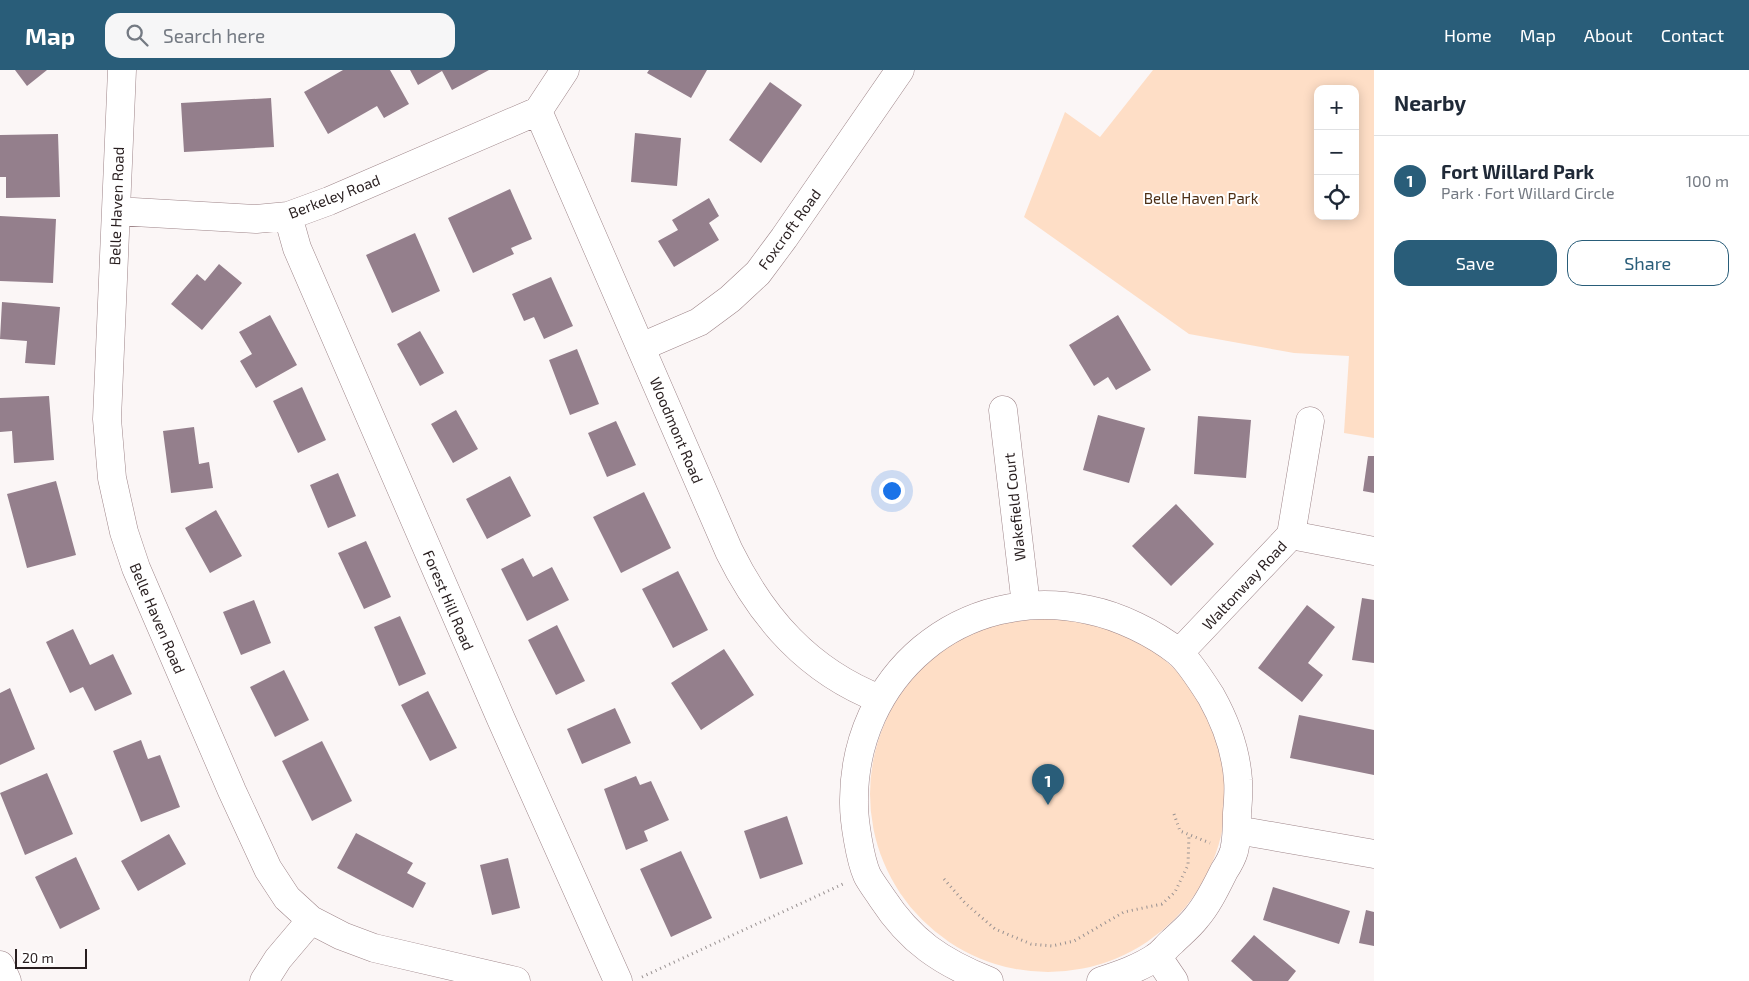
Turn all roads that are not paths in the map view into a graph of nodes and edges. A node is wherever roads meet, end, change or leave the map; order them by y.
1 (122, 70) edge
2 (565, 70) edge
3 (900, 70) edge
4 (538, 111) junction
5 (116, 211) junction
6 (288, 216) junction
7 (642, 348) junction
8 (1003, 410) dead end
9 (1310, 421) dead end
10 (1291, 535) junction
11 (1374, 551) edge
12 (1026, 604) junction
13 (1179, 653) junction
14 (880, 699) junction
15 (1235, 841) junction
16 (1374, 854) edge
17 (311, 920) junction
18 (1157, 956) junction
19 (0, 965) edge
20 (7, 981) edge
21 (264, 981) edge
22 (516, 981) edge
23 (618, 981) edge
24 (988, 981) edge
25 (1101, 981) edge
26 (1174, 981) edge

1 - 5 street, Belle Haven Road
2 - 4 street
3 - 7 street, Foxcroft Road
4 - 6 street, Berkeley Road
4 - 7 street, Woodmont Road
5 - 6 street, Berkeley Road
5 - 17 street, Belle Haven Road
6 - 23 street, Forest Hill Road
7 - 14 street, Woodmont Road
8 - 12 street, Wakefield Court
9 - 10 street, Waltonway Road
10 - 11 street
10 - 13 street, Waltonway Road
12 - 13 street
12 - 14 street
13 - 15 street
14 - 24 street
15 - 16 street
15 - 18 street
17 - 21 street
17 - 22 street, Belle Haven Road
18 - 25 street
18 - 26 street
19 - 20 street

